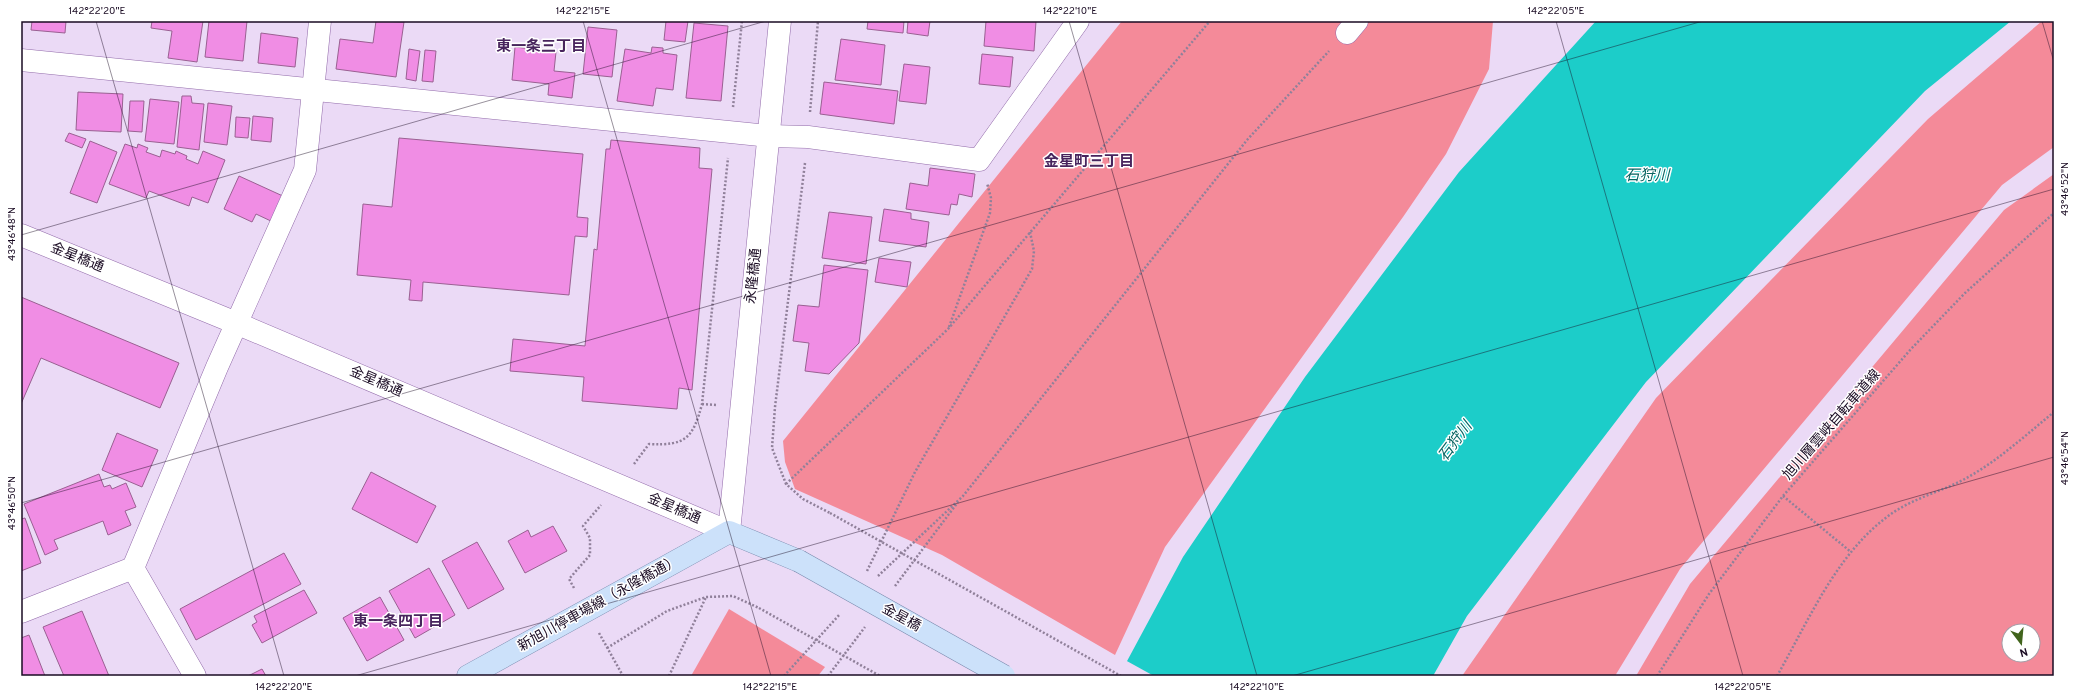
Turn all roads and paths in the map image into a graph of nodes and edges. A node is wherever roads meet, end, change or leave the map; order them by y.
1 (320, 21) edge
2 (742, 21) edge
3 (780, 21) edge
4 (818, 21) edge
5 (1078, 21) edge
6 (1210, 21) edge
7 (1352, 27) edge
8 (21, 60) edge
9 (314, 89) junction
10 (731, 132) junction
11 (769, 136) junction
12 (808, 137) junction
13 (979, 160) junction
14 (2054, 213) edge
15 (1030, 232) junction
16 (21, 235) edge
17 (236, 323) junction
18 (948, 329) junction
19 (2054, 412) edge
20 (650, 444) dead end
21 (786, 484) junction
22 (1783, 496) junction
23 (583, 526) dead end
24 (729, 532) junction
25 (1851, 552) junction
26 (132, 568) junction
27 (866, 572) dead end
28 (569, 579) dead end
29 (874, 580) dead end
30 (706, 597) junction
31 (21, 612) edge
32 (842, 612) dead end
33 (607, 648) dead end
34 (195, 676) edge
35 (468, 676) edge
36 (669, 676) edge
37 (784, 676) edge
38 (880, 676) edge
39 (1004, 676) edge
40 (1121, 676) edge
41 (1657, 676) edge
42 (1777, 676) edge

1 - 9 street
2 - 10 path
3 - 11 street, 永隆橋通
4 - 12 path
5 - 13 street
6 - 15 path
7 - 29 path
8 - 9 street
9 - 10 street
9 - 17 street
10 - 11 street
10 - 20 path
11 - 12 street
11 - 24 street, 永隆橋通
12 - 13 street
12 - 21 path
13 - 18 path
14 - 22 path, 旭川層雲峡自転車道線
15 - 18 path
15 - 27 path
16 - 17 street, 金星橋通
17 - 24 street, 金星橋通
17 - 26 street
18 - 21 path
19 - 25 path
21 - 40 path, bridge
22 - 25 path
22 - 41 path, 旭川層雲峡自転車道線
23 - 28 path
24 - 35 main road, 新旭川停車場線（永隆橋通）
24 - 39 main road, 金星橋, bridge
25 - 42 path
26 - 31 street
26 - 34 street
30 - 33 path
30 - 36 path
30 - 38 path, bridge
32 - 37 path

